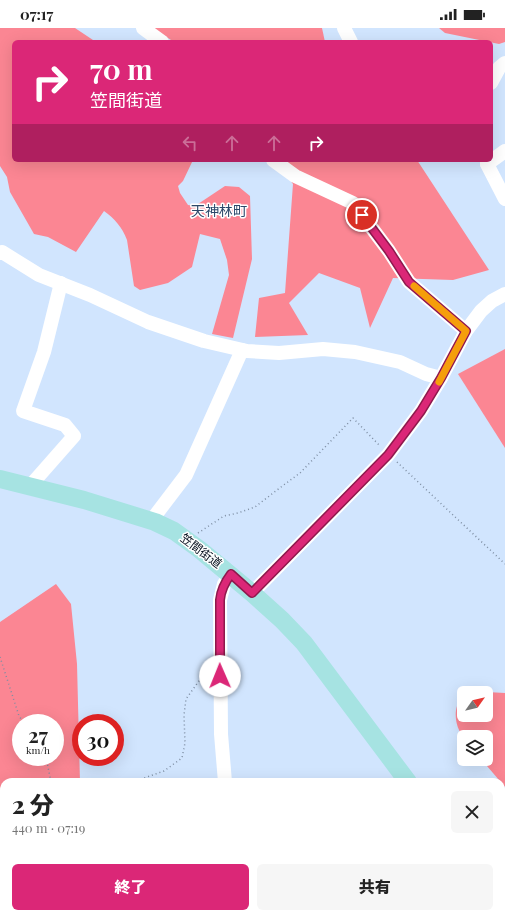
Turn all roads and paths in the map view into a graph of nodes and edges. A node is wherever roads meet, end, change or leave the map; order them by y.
1 (143, 28) edge
2 (344, 28) edge
3 (159, 40) edge
4 (350, 40) edge
5 (505, 63) edge
6 (493, 79) edge
7 (505, 151) edge
8 (493, 158) edge
9 (276, 162) edge
10 (487, 162) edge
11 (505, 199) edge
12 (1, 251) edge
13 (61, 283) junction
14 (505, 294) edge
15 (466, 331) junction
16 (242, 350) junction
17 (441, 378) junction
18 (388, 455) junction
19 (0, 479) edge
20 (30, 486) junction
21 (151, 521) junction
22 (187, 540) junction
23 (505, 564) edge
24 (231, 574) junction
25 (252, 593) junction
26 (0, 657) edge
27 (220, 661) junction
28 (17, 714) edge
29 (47, 766) edge
30 (49, 778) edge
31 (144, 778) edge
32 (225, 778) edge
33 (405, 778) edge

1 - 3 street
2 - 4 street
5 - 6 street
7 - 8 street
9 - 15 street
10 - 11 street
12 - 13 street
13 - 16 street
13 - 20 street
14 - 15 street
15 - 17 street
16 - 17 street
16 - 21 street
17 - 18 street
18 - 22 path
18 - 23 path
18 - 25 street
19 - 20 main road, 笠間街道
20 - 21 main road, 笠間街道
21 - 22 main road, 笠間街道
22 - 24 main road, 笠間街道
24 - 25 main road, 笠間街道
24 - 27 street
25 - 33 main road, 笠間街道
26 - 28 path
27 - 31 path
27 - 32 street
29 - 30 path

